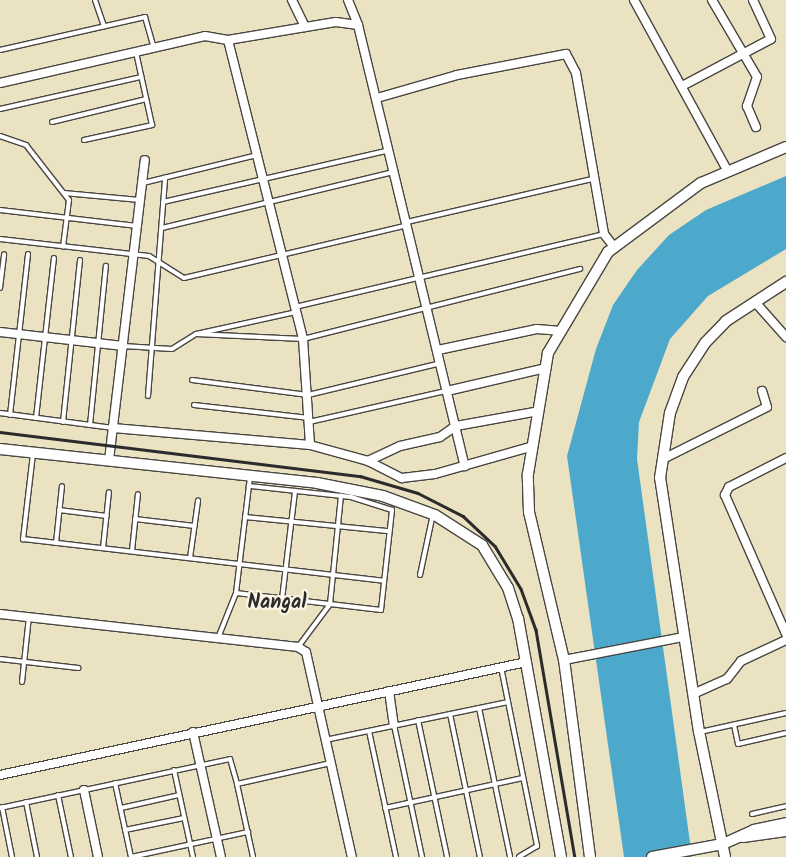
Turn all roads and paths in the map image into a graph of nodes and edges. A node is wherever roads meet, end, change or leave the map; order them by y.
1 (95, 0) edge
2 (292, 0) edge
3 (348, 0) edge
4 (634, 0) edge
5 (712, 0) edge
6 (753, 0) edge
7 (358, 25) junction
8 (104, 26) junction
9 (305, 27) junction
10 (228, 40) junction
11 (154, 48) junction
12 (0, 50) edge
13 (136, 52) junction
14 (744, 56) junction
15 (141, 76) junction
16 (0, 82) edge
17 (684, 84) junction
18 (377, 98) junction
19 (146, 99) junction
20 (0, 109) edge
21 (52, 122) dead end
22 (756, 127) dead end
23 (0, 136) edge
24 (84, 140) dead end
25 (786, 147) edge
26 (390, 150) junction
27 (257, 155) junction
28 (145, 160) dead end
29 (395, 172) junction
30 (728, 172) junction
31 (164, 178) junction
32 (263, 178) junction
33 (592, 179) junction
34 (142, 183) junction
35 (64, 193) junction
36 (140, 200) junction
37 (164, 202) junction
38 (269, 202) junction
39 (0, 210) edge
40 (66, 218) junction
41 (407, 223) junction
42 (137, 226) junction
43 (162, 228) junction
44 (604, 234) junction
45 (0, 239) edge
46 (63, 247) junction
47 (614, 247) junction
48 (4, 254) dead end
49 (28, 254) dead end
50 (282, 254) junction
51 (134, 255) junction
52 (54, 258) dead end
53 (80, 260) dead end
54 (161, 262) junction
55 (106, 266) dead end
56 (580, 269) dead end
57 (420, 278) junction
58 (786, 282) edge
59 (0, 288) edge
60 (755, 302) junction
61 (428, 309) junction
62 (296, 310) junction
63 (561, 331) junction
64 (0, 332) edge
65 (196, 334) junction
66 (19, 335) junction
67 (786, 337) edge
68 (45, 338) junction
69 (303, 339) junction
70 (71, 341) junction
71 (98, 344) junction
72 (123, 346) junction
73 (153, 349) junction
74 (438, 350) junction
75 (441, 364) junction
76 (546, 368) junction
77 (192, 380) dead end
78 (447, 391) junction
79 (762, 391) dead end
80 (308, 395) junction
81 (148, 396) dead end
82 (194, 405) dead end
83 (538, 411) junction
84 (0, 413) edge
85 (10, 415) junction
86 (36, 418) junction
87 (309, 420) junction
88 (63, 422) junction
89 (90, 425) junction
90 (456, 426) junction
91 (113, 428) junction
92 (310, 445) junction
93 (532, 446) junction
94 (0, 449) edge
95 (33, 452) junction
96 (663, 459) junction
97 (786, 459) edge
98 (109, 460) junction
99 (368, 461) junction
100 (465, 466) junction
101 (251, 476) junction
102 (62, 486) dead end
103 (249, 486) junction
104 (295, 491) junction
105 (109, 492) dead end
106 (138, 494) dead end
107 (341, 496) junction
108 (198, 501) dead end
109 (59, 510) junction
110 (433, 514) junction
111 (107, 516) junction
112 (245, 517) junction
113 (135, 519) junction
114 (291, 522) junction
115 (194, 526) junction
116 (338, 526) junction
117 (389, 531) junction
118 (56, 542) junction
119 (103, 548) junction
120 (132, 551) junction
121 (190, 558) junction
122 (239, 564) junction
123 (286, 570) junction
124 (333, 575) junction
125 (420, 575) dead end
126 (384, 581) junction
127 (236, 593) junction
128 (282, 599) junction
129 (330, 604) junction
130 (0, 614) edge
131 (29, 617) junction
132 (784, 622) edge
133 (786, 634) edge
134 (684, 637) junction
135 (218, 638) junction
136 (786, 640) edge
137 (298, 647) junction
138 (0, 659) edge
139 (564, 660) junction
140 (24, 662) junction
141 (526, 662) junction
142 (501, 667) junction
143 (78, 668) dead end
144 (22, 682) dead end
145 (390, 690) junction
146 (693, 694) junction
147 (508, 702) junction
148 (318, 706) junction
149 (479, 708) junction
150 (786, 713) edge
151 (450, 714) junction
152 (418, 720) junction
153 (394, 725) junction
154 (734, 725) junction
155 (368, 731) junction
156 (193, 732) junction
157 (699, 732) junction
158 (786, 733) edge
159 (325, 740) junction
160 (331, 763) junction
161 (200, 764) junction
162 (174, 770) junction
163 (0, 775) edge
164 (523, 778) junction
165 (115, 783) junction
166 (238, 784) junction
167 (495, 784) junction
168 (84, 790) junction
169 (466, 791) junction
170 (58, 795) junction
171 (179, 795) junction
172 (434, 797) junction
173 (26, 802) junction
174 (410, 803) junction
175 (786, 806) edge
176 (1, 808) edge
177 (120, 808) junction
178 (386, 808) junction
179 (752, 814) dead end
180 (184, 818) junction
181 (786, 823) edge
182 (125, 830) junction
183 (786, 831) edge
184 (248, 832) junction
185 (742, 837) junction
186 (217, 839) junction
187 (723, 844) junction
188 (190, 845) junction
189 (12, 857) edge
190 (37, 857) edge
191 (71, 857) edge
192 (98, 857) edge
193 (131, 857) edge
194 (193, 857) edge
195 (221, 857) edge
196 (253, 857) edge
197 (352, 857) edge
198 (396, 857) edge
199 (422, 857) edge
200 (447, 857) edge
201 (480, 857) edge
202 (510, 857) edge
203 (519, 857) edge
204 (561, 857) edge
205 (590, 857) edge
206 (652, 857) edge
207 (725, 857) edge

1 - 8 lane
2 - 9 street
3 - 7 street
4 - 17 street
5 - 14 street
6 - 14 street
7 - 9 street
7 - 18 street
8 - 11 lane
8 - 12 lane
9 - 10 street
10 - 11 street
10 - 27 street
11 - 13 street
13 - 15 lane
13 - 16 street
14 - 17 street
14 - 22 street
15 - 19 lane
15 - 20 lane
17 - 30 street
18 - 26 street
18 - 33 street
19 - 21 lane
19 - 24 lane
23 - 35 lane
25 - 30 street
26 - 29 street
26 - 32 lane
27 - 31 lane
27 - 32 street
28 - 34 street
29 - 38 lane
29 - 41 street
30 - 47 street
31 - 34 lane
31 - 37 lane
32 - 37 lane
32 - 38 street
33 - 41 lane
33 - 44 street
34 - 36 street
35 - 36 lane
35 - 40 lane
36 - 42 street
37 - 43 lane
38 - 43 lane
38 - 50 street
39 - 40 lane
40 - 42 lane
40 - 46 lane
41 - 50 lane
41 - 57 street
42 - 51 street
43 - 54 lane
44 - 47 street
44 - 57 lane
45 - 46 lane
46 - 51 lane
47 - 63 street
48 - 59 lane
49 - 66 lane
50 - 54 lane
50 - 62 street
51 - 54 lane
51 - 72 street
52 - 68 lane
53 - 70 lane
54 - 73 lane
55 - 71 lane
56 - 61 lane
57 - 61 street
57 - 62 lane
58 - 60 street
60 - 67 street
60 - 96 street
61 - 69 lane
61 - 74 street
62 - 65 lane
62 - 69 street
63 - 74 street
63 - 76 street
64 - 66 street
65 - 69 lane
65 - 73 lane
66 - 68 street
66 - 85 lane
68 - 70 street
68 - 86 lane
69 - 80 street
70 - 71 street
70 - 88 lane
71 - 72 street
71 - 89 lane
72 - 73 lane
72 - 91 street
73 - 81 lane
74 - 75 street
75 - 78 street
75 - 80 lane
76 - 78 street
76 - 83 street
77 - 80 lane
78 - 87 lane
78 - 90 street
79 - 96 street
80 - 87 street
82 - 87 lane
83 - 90 street
83 - 93 street
84 - 85 lane
85 - 86 lane
86 - 88 lane
87 - 92 street
88 - 89 lane
89 - 91 lane
90 - 99 street
90 - 100 street
91 - 92 street
91 - 98 street
92 - 99 street
93 - 100 street
93 - 139 street
94 - 95 street
95 - 98 street
95 - 118 lane
96 - 134 street
97 - 132 street
98 - 101 street
99 - 100 street
101 - 103 lane
101 - 110 street
102 - 109 lane
103 - 104 lane
103 - 112 lane
104 - 107 lane
104 - 114 lane
105 - 111 lane
106 - 113 lane
107 - 116 lane
107 - 117 lane
108 - 115 lane
109 - 111 lane
109 - 118 lane
110 - 125 lane
110 - 141 street
111 - 119 lane
112 - 114 lane
112 - 122 lane
113 - 115 lane
113 - 120 lane
114 - 116 lane
114 - 123 lane
115 - 121 lane
116 - 117 lane
116 - 124 lane
117 - 126 lane
118 - 119 lane
119 - 120 lane
120 - 121 lane
121 - 122 lane
122 - 123 lane
122 - 127 lane
123 - 124 lane
123 - 128 lane
124 - 126 lane
124 - 129 lane
126 - 129 lane
127 - 128 lane
127 - 135 lane
128 - 129 lane
129 - 137 lane
130 - 131 street
131 - 135 street
131 - 140 lane
132 - 133 street
134 - 139 street
134 - 146 street
135 - 137 street
136 - 146 street
137 - 148 street
138 - 140 lane
139 - 205 street
140 - 143 lane
140 - 144 lane
141 - 142 street
141 - 204 street
142 - 145 street
142 - 147 lane
145 - 148 street
145 - 153 street
146 - 157 street
147 - 149 lane
147 - 164 lane
148 - 156 street
148 - 159 street
149 - 151 lane
149 - 167 lane
150 - 154 lane
151 - 152 lane
151 - 169 lane
152 - 153 lane
152 - 172 lane
153 - 155 lane
153 - 174 lane
154 - 157 lane
154 - 158 lane
155 - 159 lane
155 - 178 lane
156 - 161 street
156 - 163 street
157 - 187 street
159 - 160 street
160 - 166 lane
160 - 197 street
161 - 162 lane
161 - 166 lane
161 - 186 street
162 - 165 lane
162 - 171 lane
164 - 167 lane
164 - 203 lane
165 - 168 lane
165 - 177 lane
166 - 184 lane
167 - 169 lane
167 - 202 lane
168 - 170 lane
168 - 192 street
169 - 172 lane
169 - 201 lane
170 - 173 lane
170 - 191 lane
171 - 177 lane
171 - 180 lane
172 - 174 lane
172 - 200 lane
173 - 176 lane
173 - 190 lane
174 - 178 lane
174 - 199 lane
175 - 179 lane
176 - 189 lane
177 - 182 lane
178 - 198 lane
180 - 182 lane
180 - 188 lane
181 - 185 street
182 - 193 lane
183 - 185 street
184 - 186 lane
184 - 196 lane
185 - 187 street
186 - 188 lane
186 - 195 street
187 - 206 street
187 - 207 street
188 - 193 lane
188 - 194 lane

